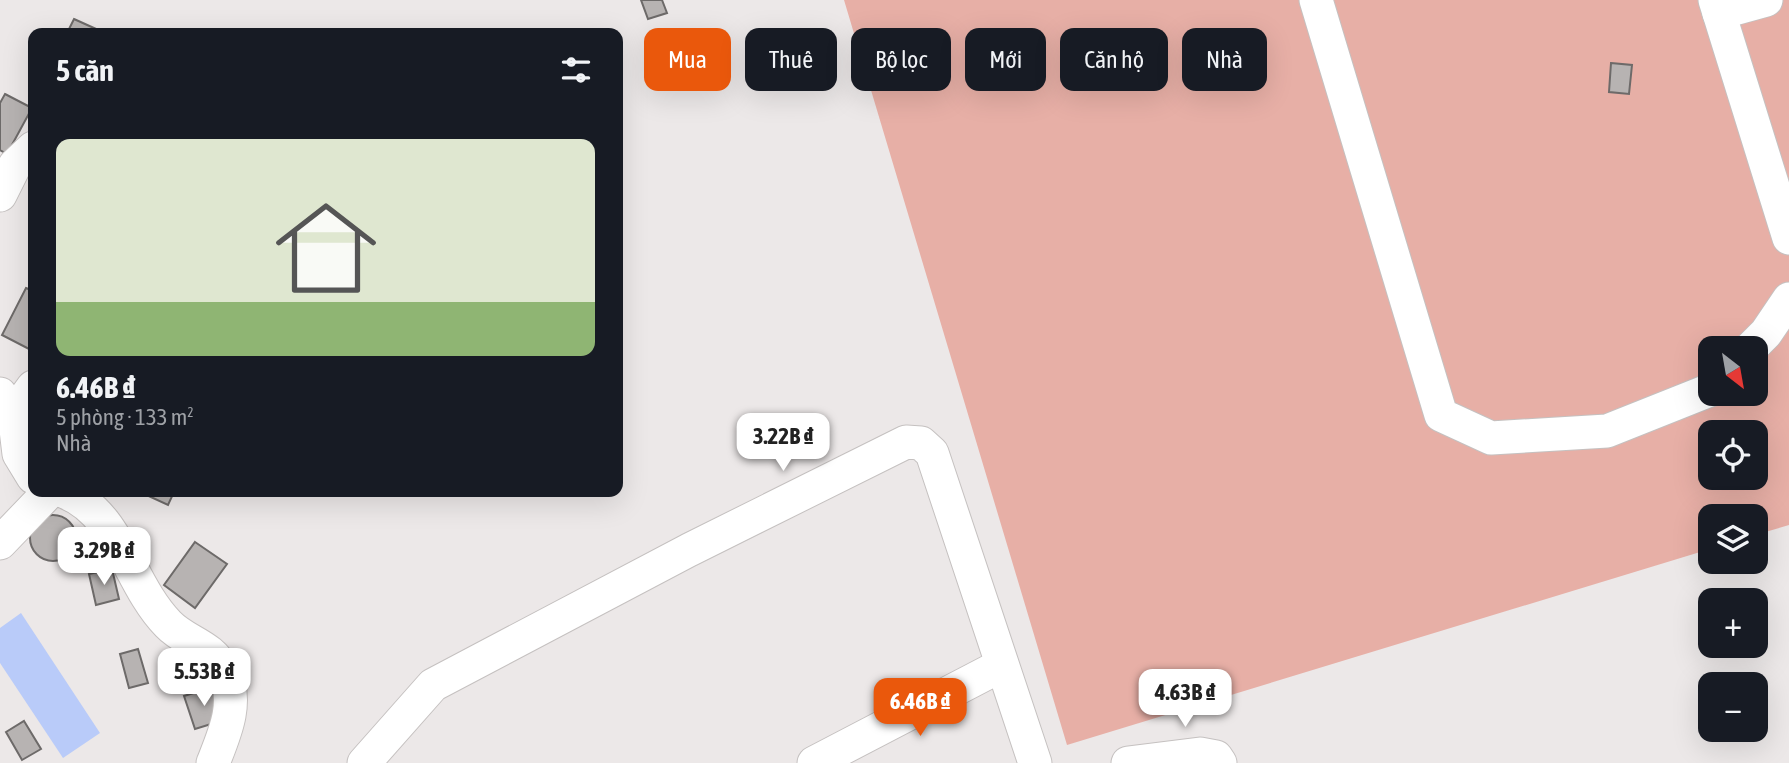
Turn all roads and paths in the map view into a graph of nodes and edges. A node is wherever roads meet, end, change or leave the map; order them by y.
1 (1316, 0) edge
2 (1766, 0) edge
3 (1717, 6) edge
4 (28, 153) edge
5 (0, 195) edge
6 (1789, 238) edge
7 (1789, 299) edge
8 (1763, 336) edge
9 (1698, 395) edge
10 (16, 398) edge
11 (28, 469) edge
12 (44, 497) edge
13 (81, 497) edge
14 (0, 543) edge
15 (1002, 665) junction
16 (214, 763) edge
17 (364, 763) edge
18 (814, 763) edge
19 (1035, 763) edge
20 (1128, 763) edge
21 (1220, 763) edge

1 - 9 street
2 - 3 street
3 - 6 street
4 - 5 street
7 - 8 street
10 - 11 street
12 - 14 street
13 - 16 street
15 - 17 street
15 - 18 street
15 - 19 street
20 - 21 street

